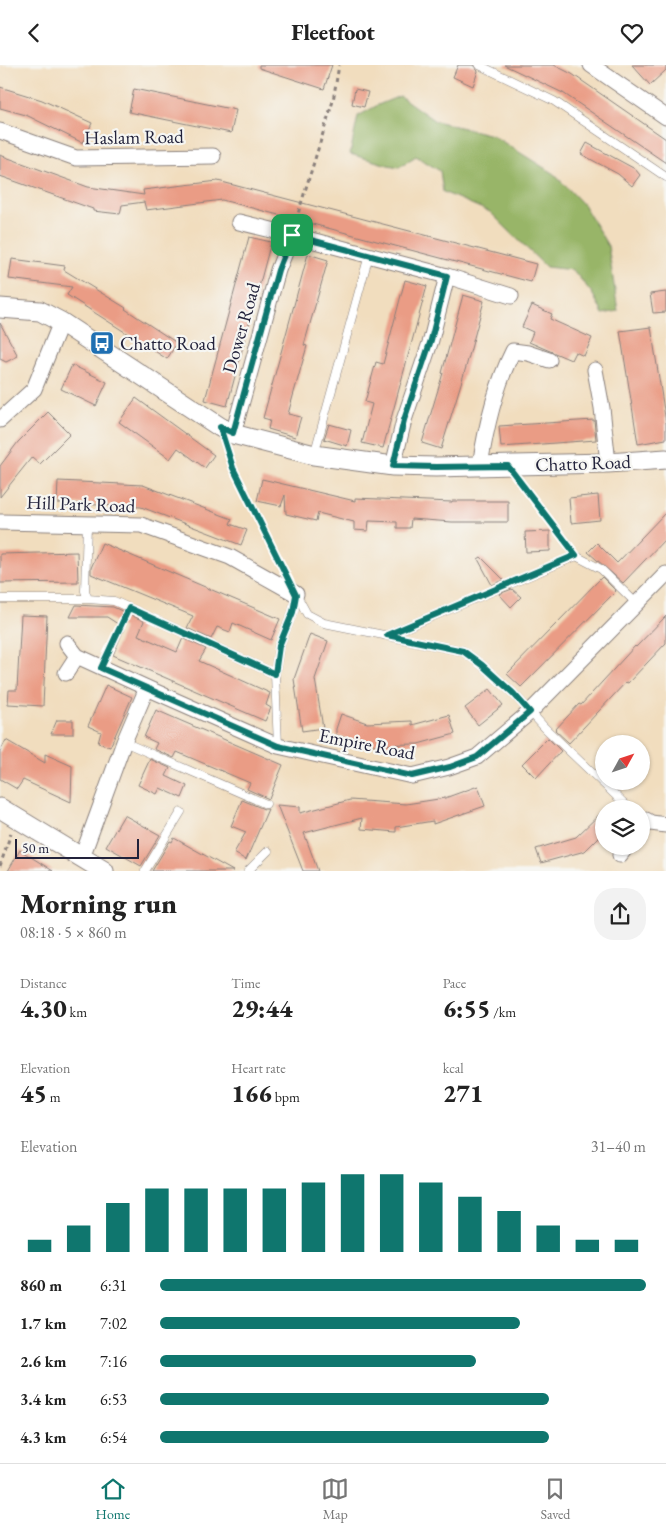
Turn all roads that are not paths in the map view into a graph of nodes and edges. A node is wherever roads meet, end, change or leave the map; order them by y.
1 (479, 65) edge
2 (598, 66) edge
3 (666, 117) edge
4 (0, 131) edge
5 (213, 156) dead end
6 (666, 177) edge
7 (239, 222) dead end
8 (292, 235) junction
9 (369, 255) junction
10 (447, 276) junction
11 (511, 296) dead end
12 (0, 307) edge
13 (61, 322) junction
14 (549, 361) dead end
15 (595, 371) dead end
16 (0, 420) edge
17 (227, 430) junction
18 (314, 455) junction
19 (666, 459) edge
20 (608, 463) junction
21 (393, 466) junction
22 (480, 466) junction
23 (0, 522) edge
24 (87, 523) junction
25 (666, 574) edge
26 (296, 595) junction
27 (0, 599) edge
28 (88, 599) junction
29 (638, 604) junction
30 (387, 635) junction
31 (67, 643) dead end
32 (77, 656) junction
33 (66, 673) dead end
34 (275, 674) junction
35 (147, 688) junction
36 (530, 712) junction
37 (124, 742) junction
38 (278, 746) junction
39 (621, 800) edge
40 (266, 804) dead end
41 (0, 808) edge
42 (181, 812) dead end
43 (650, 823) edge
44 (666, 825) edge
45 (268, 851) dead end
46 (82, 857) junction
47 (104, 871) edge
48 (145, 871) edge
49 (248, 871) edge

1 - 6 lane
2 - 3 street
4 - 5 street, Haslam Road
7 - 8 street
8 - 9 street
8 - 17 street, Dower Road
9 - 10 street
9 - 18 lane
10 - 11 street
10 - 21 street
12 - 13 street, Chatto Road
13 - 16 street
13 - 17 street, Chatto Road
14 - 22 street
15 - 20 street
17 - 18 street, Chatto Road
18 - 21 street, Chatto Road
19 - 20 street, Chatto Road
20 - 22 street, Chatto Road
21 - 22 street, Chatto Road
23 - 24 street, Hill Park Road
24 - 26 street, Hill Park Road
24 - 28 lane
25 - 29 street, Empire Road
26 - 30 lane
26 - 34 lane
27 - 28 lane
28 - 34 lane
29 - 30 lane
29 - 36 street, Empire Road
30 - 36 lane
31 - 32 street, Empire Road
32 - 33 street
32 - 35 street, Empire Road
34 - 38 lane
35 - 37 street
35 - 38 street, Empire Road
36 - 38 street, Empire Road
36 - 39 lane
37 - 40 lane
37 - 46 street
41 - 46 street
42 - 48 lane
43 - 44 street
45 - 49 lane
46 - 47 street

